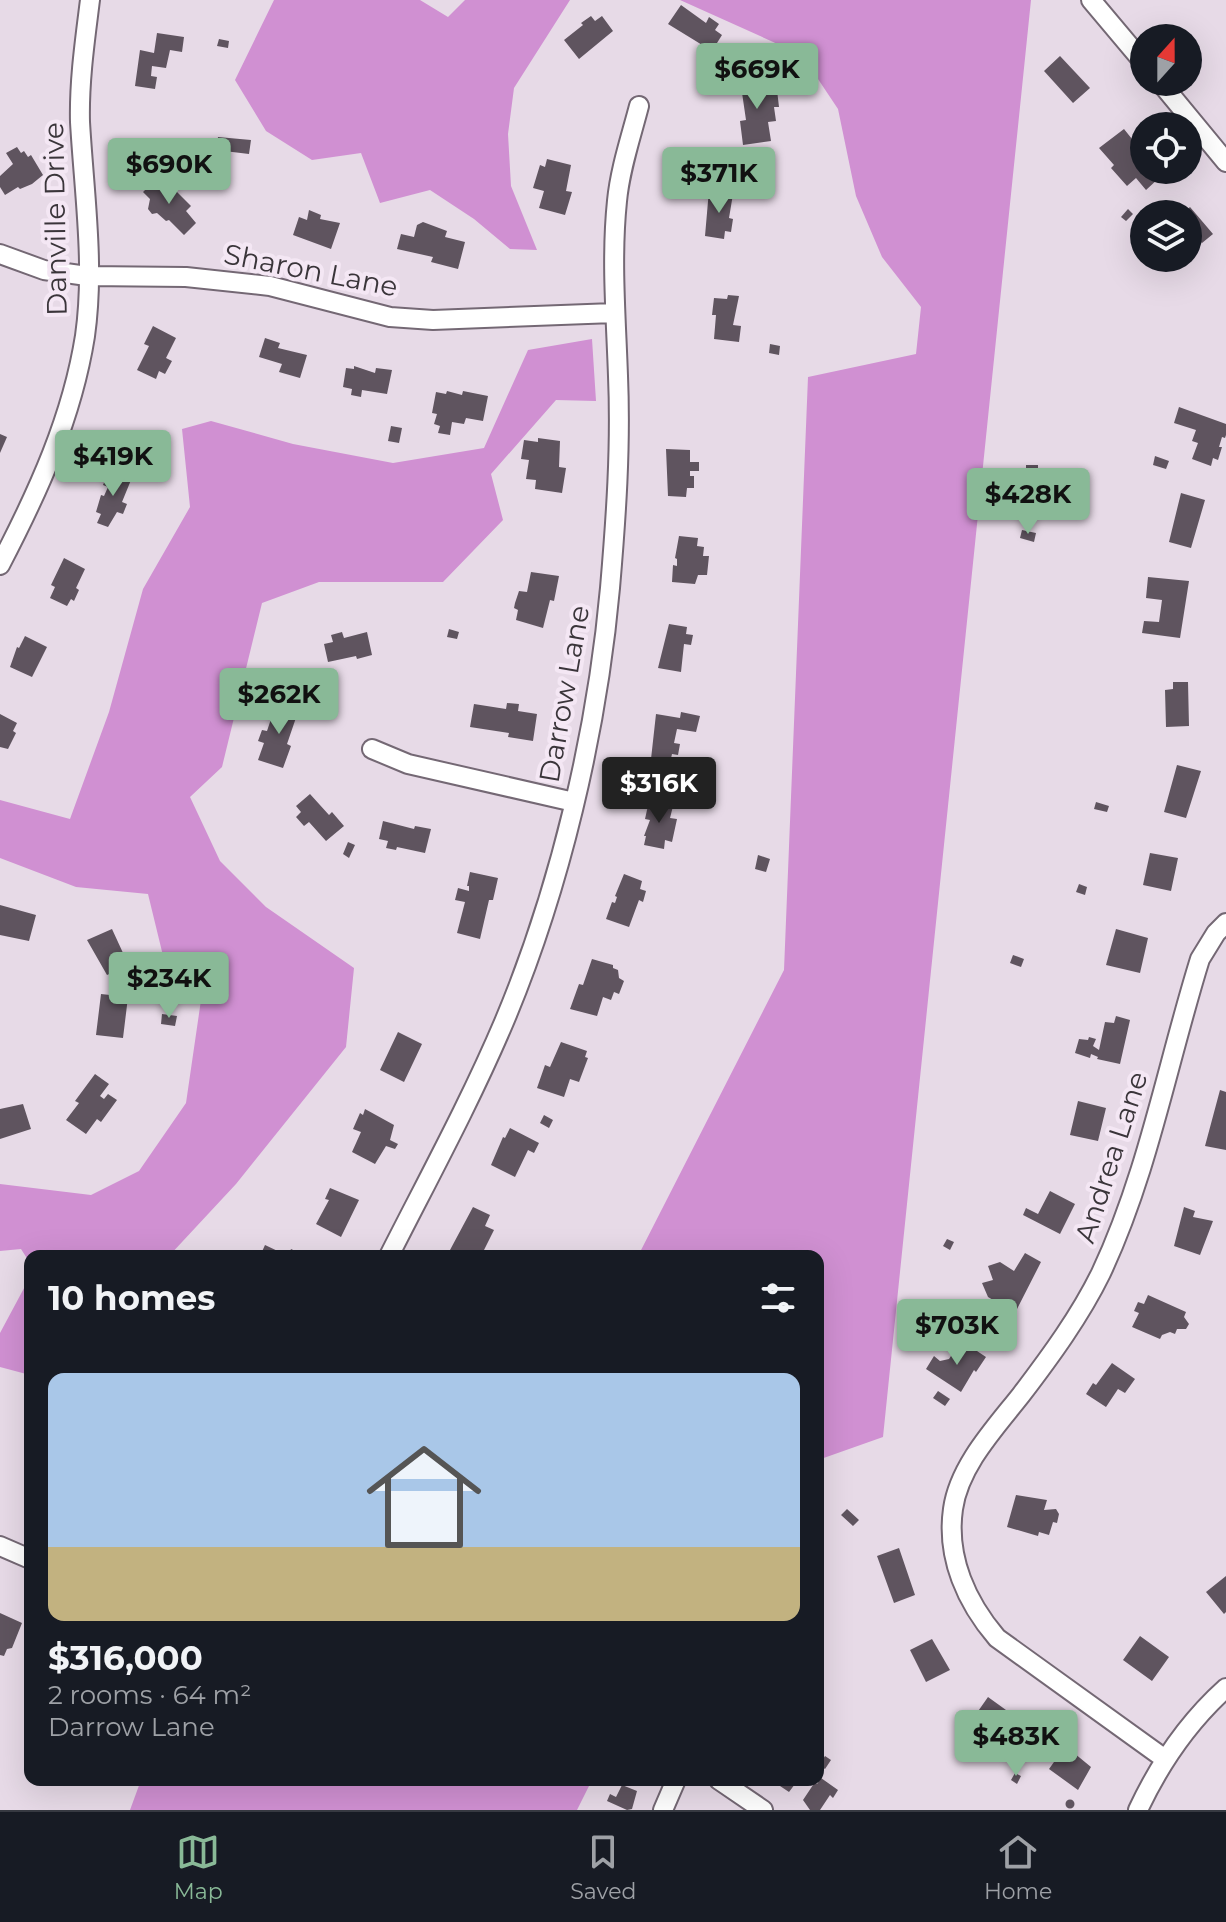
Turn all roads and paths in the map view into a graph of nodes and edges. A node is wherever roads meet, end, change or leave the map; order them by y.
1 (90, 0) edge
2 (1091, 0) edge
3 (1130, 46) edge
4 (1172, 96) edge
5 (639, 106) dead end
6 (1226, 162) edge
7 (0, 254) edge
8 (87, 276) junction
9 (614, 313) junction
10 (0, 565) edge
11 (372, 749) dead end
12 (574, 802) junction
13 (1226, 923) edge
14 (392, 1250) edge
15 (0, 1546) edge
16 (24, 1556) edge
17 (1226, 1688) edge
18 (1165, 1759) junction
19 (673, 1786) edge
20 (728, 1786) edge
21 (663, 1810) edge
22 (763, 1810) edge
23 (1138, 1810) edge

1 - 8 street, Danville Drive
2 - 3 street
4 - 6 street
5 - 9 street, Darrow Lane
7 - 8 street, Sharon Lane
8 - 9 street, Sharon Lane
8 - 10 street, Danville Drive
9 - 12 street, Darrow Lane
11 - 12 street
12 - 14 street, Darrow Lane
13 - 18 street, Andrea Lane
15 - 16 street
17 - 18 street
18 - 23 street
19 - 21 street
20 - 22 street

